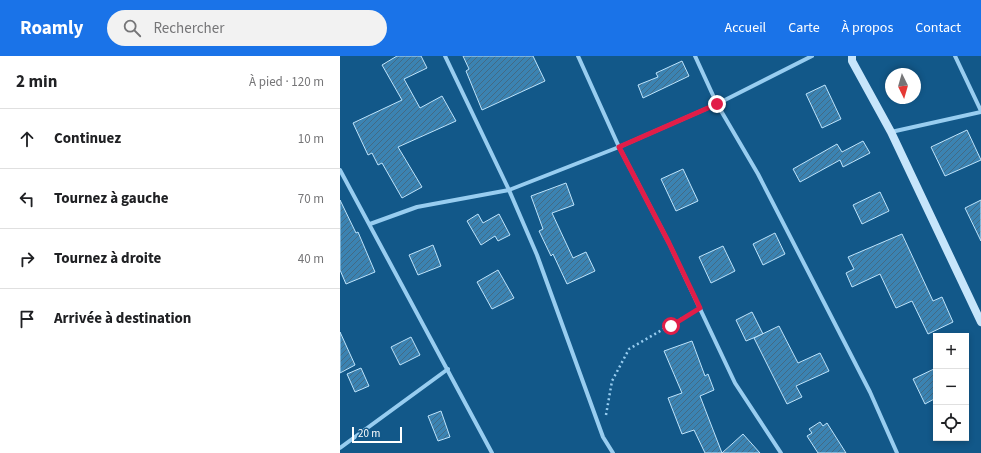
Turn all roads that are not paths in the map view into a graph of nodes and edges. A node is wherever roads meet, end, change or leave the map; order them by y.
1 (445, 56) edge
2 (578, 56) edge
3 (695, 56) edge
4 (812, 56) edge
5 (852, 56) edge
6 (955, 56) edge
7 (717, 104) junction
8 (981, 112) edge
9 (891, 132) junction
10 (619, 147) junction
11 (340, 170) edge
12 (509, 190) junction
13 (370, 224) junction
14 (981, 322) edge
15 (448, 369) junction
16 (340, 448) edge
17 (492, 453) edge
18 (612, 453) edge
19 (781, 453) edge
20 (897, 453) edge

1 - 12 street
2 - 10 street
3 - 7 street
4 - 7 street
5 - 9 street
6 - 8 street
7 - 10 street
7 - 20 street
8 - 9 street
9 - 14 street
10 - 12 street
10 - 19 street
11 - 13 street
12 - 13 street
12 - 18 street
13 - 15 street
15 - 16 street
15 - 17 street

